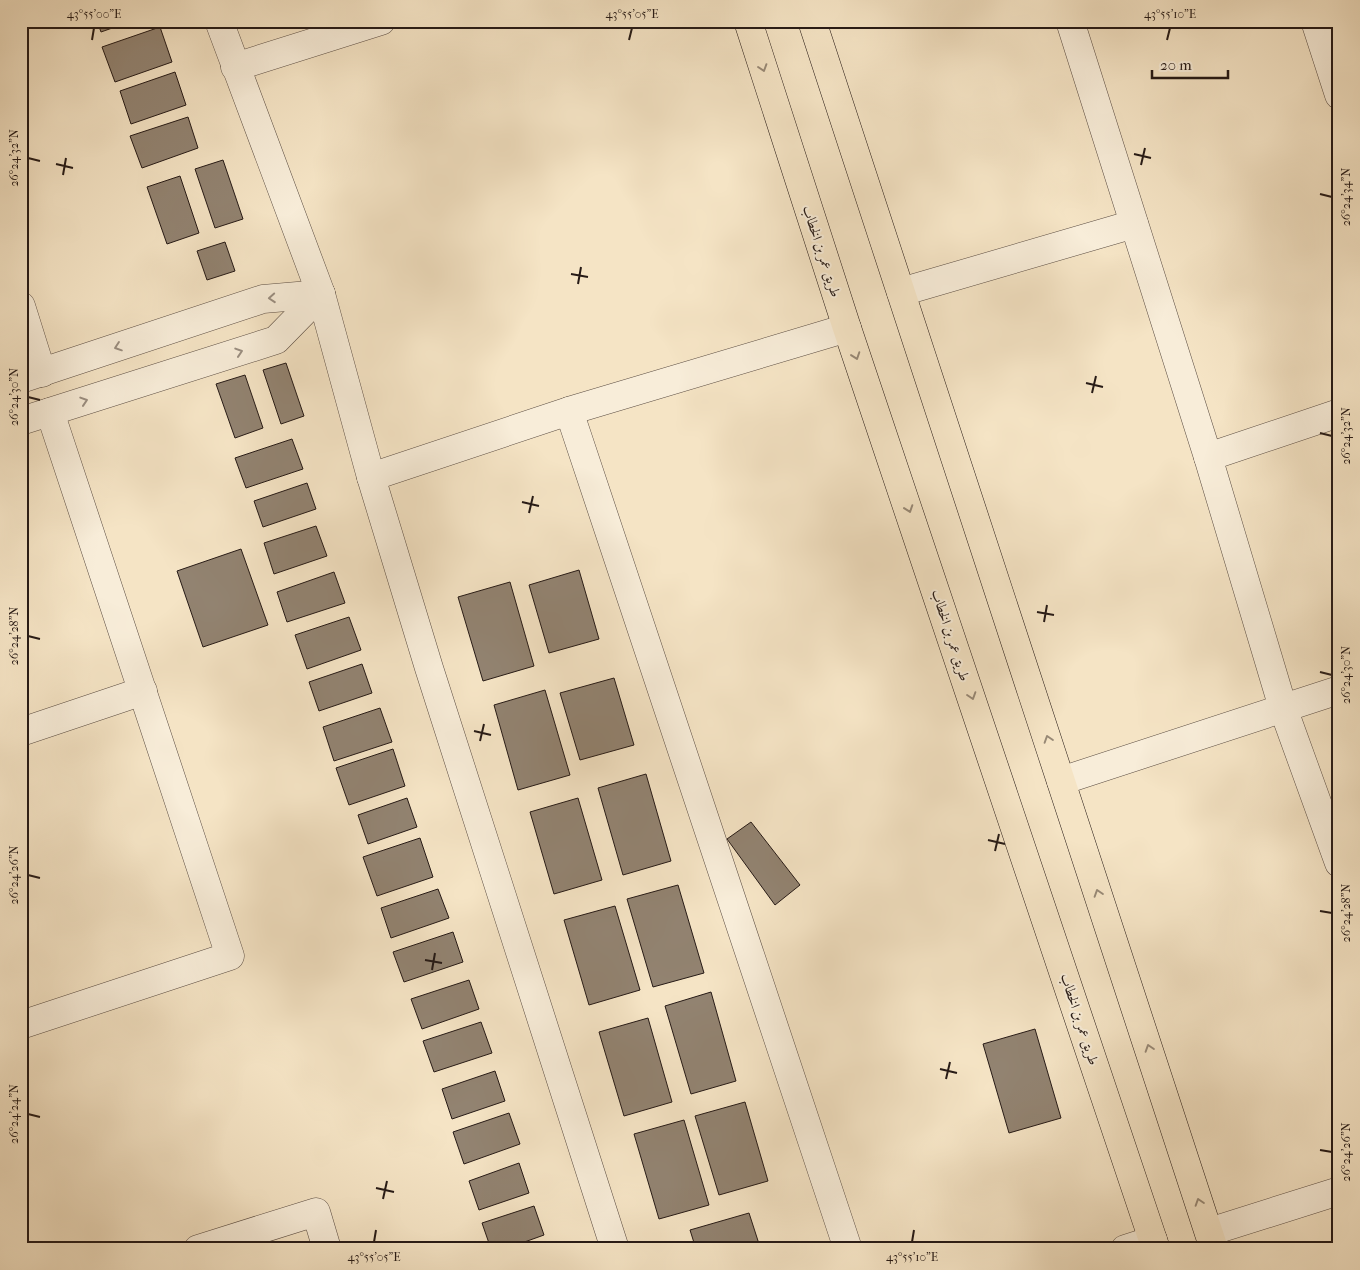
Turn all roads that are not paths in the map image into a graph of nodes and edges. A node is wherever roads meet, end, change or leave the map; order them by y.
1 (220, 21) edge
2 (381, 21) edge
3 (748, 21) edge
4 (812, 21) edge
5 (1070, 21) edge
6 (1315, 21) edge
7 (235, 67) junction
8 (1339, 95) edge
9 (1134, 224) junction
10 (901, 292) junction
11 (321, 294) junction
12 (21, 306) edge
13 (846, 328) junction
14 (32, 376) edge
15 (570, 410) junction
16 (50, 412) junction
17 (1339, 413) edge
18 (21, 421) edge
19 (1208, 457) junction
20 (371, 477) junction
21 (1339, 690) edge
22 (142, 691) junction
23 (1283, 708) junction
24 (21, 732) edge
25 (1061, 781) junction
26 (1339, 863) edge
27 (21, 1025) edge
28 (1339, 1191) edge
29 (1211, 1241) edge
30 (1155, 1244) edge
31 (198, 1249) edge
32 (328, 1249) edge
33 (615, 1249) edge
34 (848, 1249) edge
35 (1125, 1249) edge

1 - 7 street
2 - 7 street
3 -> 13 main road, طريق عمر بن الخطاب
4 - 10 main road
5 - 9 street
6 - 8 street
7 - 11 street
9 - 10 street
9 - 19 street
25 -> 10 main road
11 -> 14 street
16 -> 11 street
11 - 20 street
12 - 14 street
13 - 15 street
13 -> 30 main road, طريق عمر بن الخطاب
15 - 20 street
15 - 34 street
16 - 18 street
16 - 22 street
17 - 19 street
19 - 23 street
20 - 33 street
21 - 23 street
22 - 24 street
22 - 27 street
23 - 25 street
23 - 26 street
29 -> 25 main road
28 - 29 street
30 - 35 street
31 - 32 street

